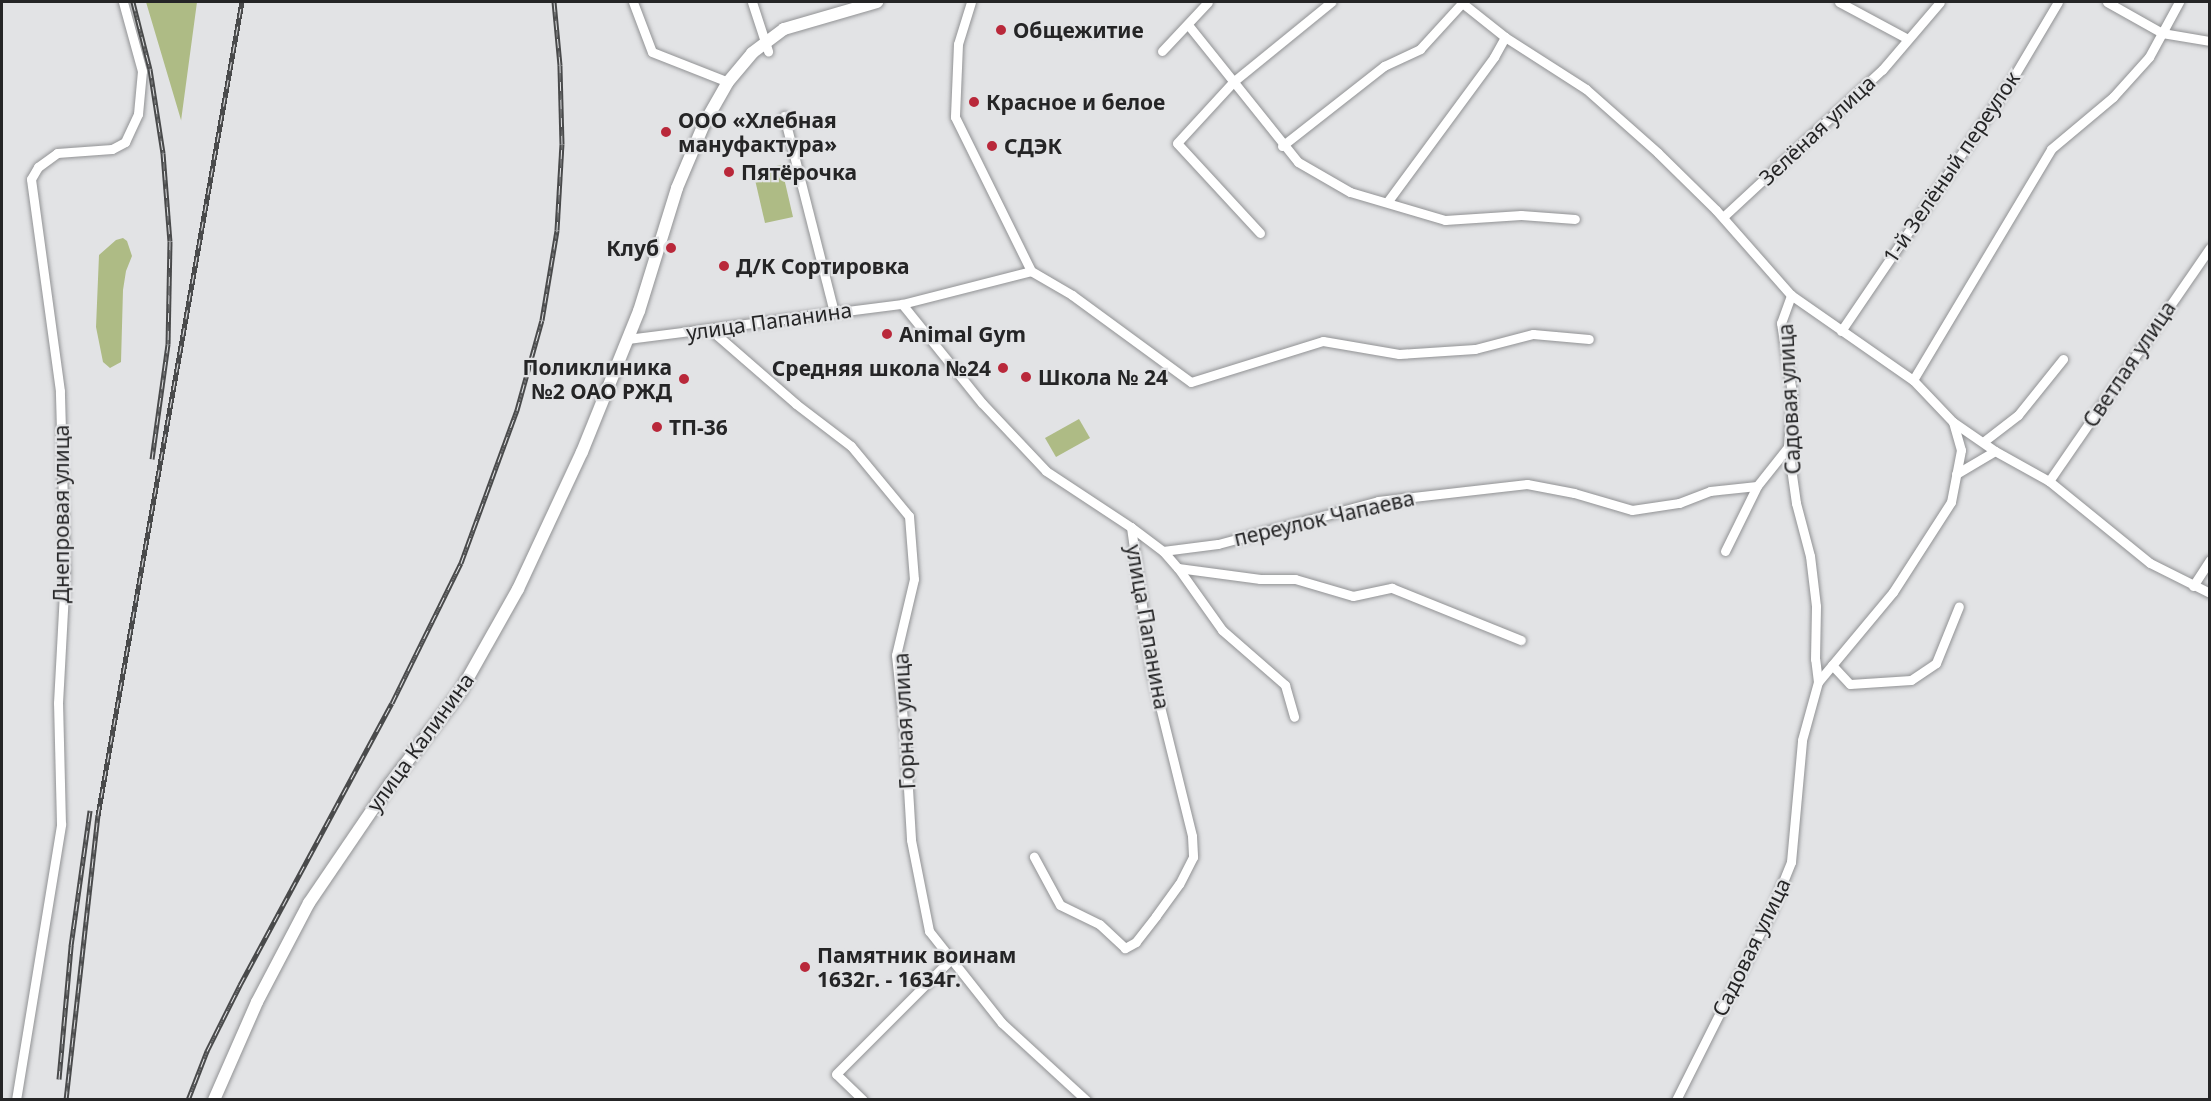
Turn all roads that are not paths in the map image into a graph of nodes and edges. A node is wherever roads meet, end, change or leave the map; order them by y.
1 (123, 2) edge
2 (633, 2) edge
3 (752, 2) edge
4 (877, 2) edge
5 (971, 2) edge
6 (1209, 2) edge
7 (1331, 2) edge
8 (1461, 2) edge
9 (1839, 2) edge
10 (1940, 2) edge
11 (2058, 2) edge
12 (2108, 2) edge
13 (2180, 2) edge
14 (1189, 26) junction
15 (2162, 33) junction
16 (1505, 37) junction
17 (1908, 39) junction
18 (2210, 41) edge
19 (767, 46) junction
20 (1162, 51) dead end
21 (728, 82) junction
22 (1233, 82) junction
23 (784, 116) dead end
24 (1282, 146) junction
25 (1388, 201) junction
26 (1723, 218) junction
27 (1575, 219) dead end
28 (1260, 233) dead end
29 (2210, 248) edge
30 (1031, 271) junction
31 (1791, 295) junction
32 (903, 304) junction
33 (834, 312) junction
34 (711, 330) junction
35 (1841, 331) junction
36 (628, 339) junction
37 (1588, 339) dead end
38 (2063, 359) dead end
39 (1913, 380) junction
40 (1953, 422) junction
41 (1983, 442) junction
42 (1788, 447) junction
43 (1995, 451) junction
44 (1956, 474) junction
45 (2049, 481) junction
46 (1756, 486) junction
47 (1131, 527) junction
48 (1163, 551) junction
49 (1725, 551) dead end
50 (2210, 560) edge
51 (1178, 568) junction
52 (2193, 586) junction
53 (2210, 593) edge
54 (1959, 606) dead end
55 (1521, 640) dead end
56 (1832, 665) junction
57 (1818, 682) junction
58 (1294, 717) dead end
59 (1034, 857) dead end
60 (947, 962) junction
61 (16, 1100) edge
62 (214, 1100) edge
63 (863, 1100) edge
64 (1086, 1100) edge
65 (1676, 1100) edge

1 - 61 street, Днепровая улица
2 - 21 street
3 - 19 street
4 - 19 street, улица Калинина
5 - 30 street
6 - 14 street
7 - 22 street
8 - 16 street
8 - 24 street
9 - 17 street
10 - 17 street, Зелёная улица
11 - 35 street, 1-й Зелёный переулок
12 - 15 street
13 - 15 street
14 - 20 street
14 - 22 street
15 - 18 street
15 - 39 street
16 - 25 street
16 - 26 street
17 - 26 street, Зелёная улица
19 - 21 street, улица Калинина
21 - 36 street, улица Калинина
22 - 24 street
22 - 28 street
23 - 33 street
24 - 25 street
25 - 27 street
26 - 31 street
29 - 45 street, Светлая улица
30 - 32 street
30 - 37 street
31 - 35 street
31 - 42 street, Садовая улица
32 - 33 street, улица Папанина
32 - 47 street, улица Папанина
33 - 34 street, улица Папанина
34 - 36 street, улица Папанина
34 - 60 street, Горная улица
35 - 39 street
36 - 62 street, улица Калинина
38 - 41 street
39 - 40 street
40 - 41 street
40 - 44 street, Садовая улица
41 - 43 street
42 - 46 street
42 - 57 street, Садовая улица
43 - 44 street
43 - 45 street
44 - 56 street, Садовая улица
45 - 52 street
46 - 48 street, переулок Чапаева
46 - 49 street
47 - 48 street
47 - 59 street, улица Папанина
48 - 51 street
50 - 52 street
51 - 55 street
51 - 58 street
52 - 53 street
54 - 56 street
56 - 57 street, Садовая улица
57 - 65 street, Садовая улица
60 - 63 street
60 - 64 street, Горная улица

